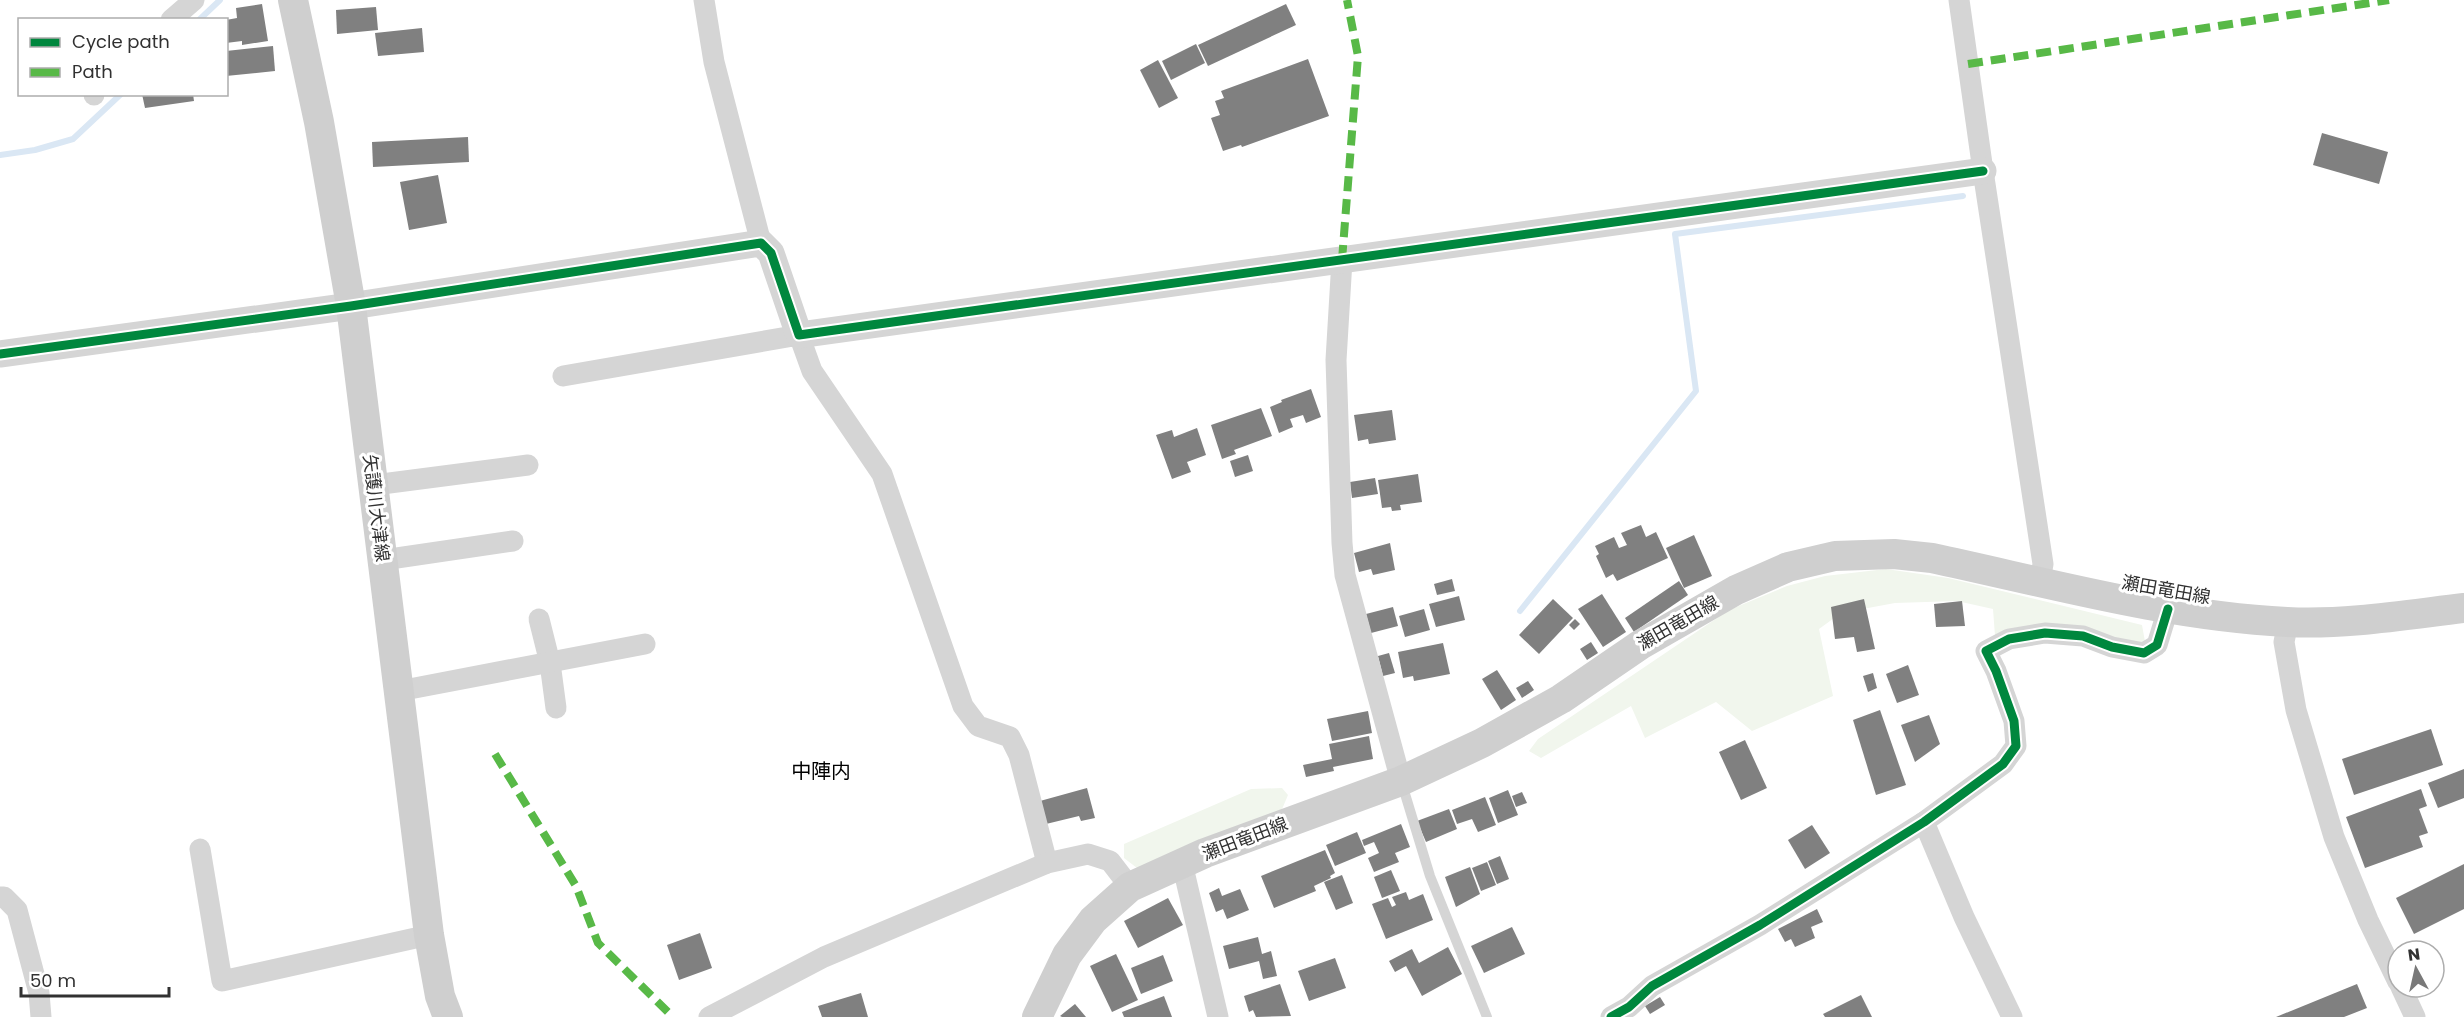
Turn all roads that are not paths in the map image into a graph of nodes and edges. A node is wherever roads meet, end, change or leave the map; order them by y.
1 (194, 0) edge
2 (293, 0) edge
3 (704, 0) edge
4 (1959, 0) edge
5 (173, 18) edge
6 (1983, 171) junction
7 (761, 243) junction
8 (1342, 260) junction
9 (351, 306) junction
10 (800, 335) junction
11 (0, 354) edge
12 (564, 376) dead end
13 (528, 465) dead end
14 (374, 485) junction
15 (513, 541) dead end
16 (383, 560) junction
17 (2040, 581) junction
18 (2464, 608) edge
19 (2168, 609) junction
20 (539, 619) dead end
21 (2288, 622) junction
22 (645, 644) dead end
23 (550, 663) junction
24 (399, 691) junction
25 (556, 708) dead end
26 (1401, 781) junction
27 (1923, 822) junction
28 (200, 849) dead end
29 (1047, 863) junction
30 (1182, 863) junction
31 (1130, 887) junction
32 (0, 897) edge
33 (429, 936) junction
34 (2386, 957) edge
35 (2406, 999) edge
36 (41, 1017) edge
37 (448, 1017) edge
38 (710, 1017) edge
39 (1037, 1017) edge
40 (1218, 1017) edge
41 (1487, 1017) edge
42 (1611, 1017) edge
43 (2012, 1017) edge
44 (2415, 1017) edge

1 - 5 street
2 - 9 main road, 矢護川大津線
3 - 7 street
4 - 6 street
6 - 8 street
6 - 17 street
7 - 9 street
7 - 10 street
8 - 10 street
8 - 26 street
9 - 11 street
9 - 14 main road, 矢護川大津線
10 - 12 street
10 - 29 street
13 - 14 street
14 - 16 main road, 矢護川大津線
15 - 16 street
16 - 24 main road, 矢護川大津線
17 - 19 main road, 瀬田竜田線
17 - 26 main road, 瀬田竜田線
18 - 21 main road, 瀬田竜田線
19 - 21 main road, 瀬田竜田線
19 - 27 street
20 - 23 street
21 - 34 street
22 - 23 street
23 - 24 street
23 - 25 street
24 - 33 main road, 矢護川大津線
26 - 30 main road, 瀬田竜田線
26 - 41 lane
27 - 42 street
27 - 43 street
28 - 33 street
29 - 31 street
29 - 38 street
30 - 31 main road, 瀬田竜田線
30 - 40 street
31 - 39 main road, 瀬田竜田線
32 - 36 street
33 - 37 main road, 矢護川大津線
35 - 44 street

